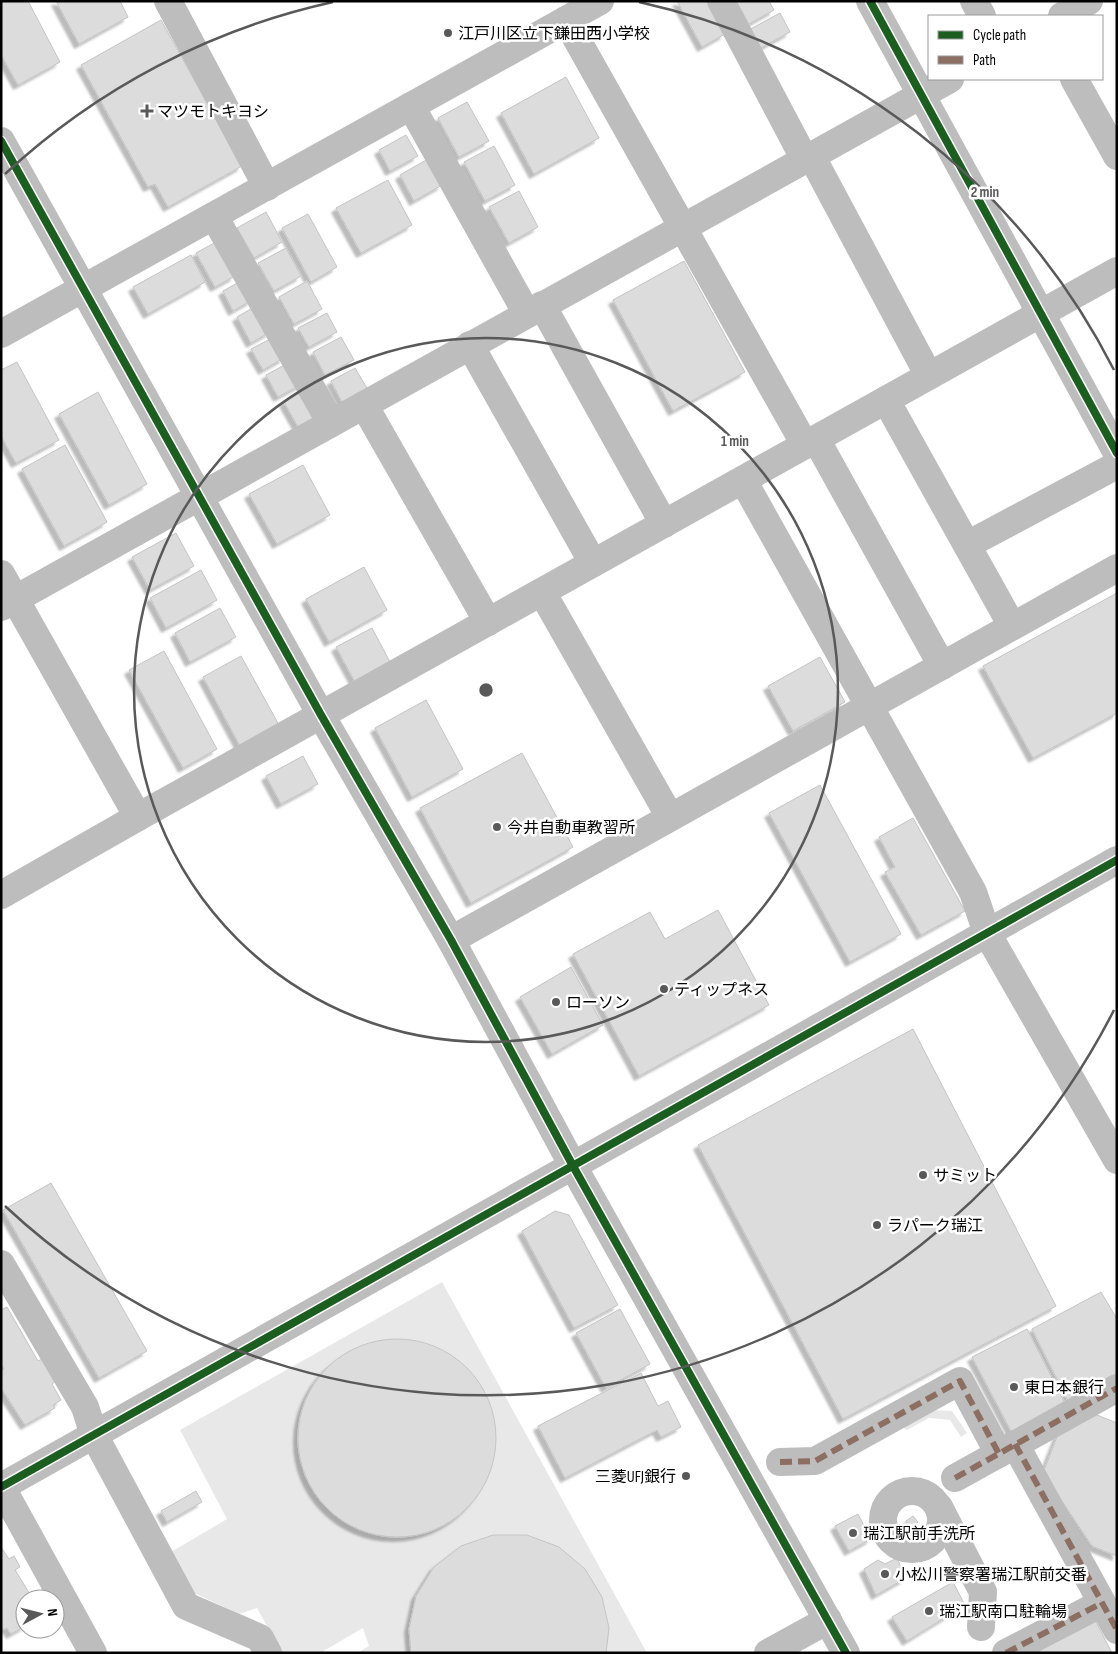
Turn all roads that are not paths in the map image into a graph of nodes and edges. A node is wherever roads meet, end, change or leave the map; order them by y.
1 (168, 1) edge
2 (600, 1) edge
3 (721, 1) edge
4 (870, 1) edge
5 (974, 1) edge
6 (1089, 1) edge
7 (981, 15) edge
8 (1064, 15) edge
9 (566, 20) junction
10 (948, 80) edge
11 (1075, 80) edge
12 (921, 95) junction
13 (411, 106) junction
14 (1, 142) edge
15 (1117, 156) edge
16 (808, 158) junction
17 (267, 186) junction
18 (214, 216) junction
19 (682, 228) junction
20 (1117, 271) edge
21 (83, 289) junction
22 (535, 310) junction
23 (1041, 313) junction
24 (1, 334) edge
25 (470, 345) junction
26 (929, 376) junction
27 (886, 400) junction
28 (364, 405) junction
29 (331, 423) junction
30 (811, 442) junction
31 (1117, 453) edge
32 (1117, 465) edge
33 (743, 480) junction
34 (199, 496) junction
35 (664, 524) junction
36 (967, 545) junction
37 (593, 563) junction
38 (1117, 568) edge
39 (1, 574) edge
40 (542, 592) junction
41 (8, 603) edge
42 (488, 622) junction
43 (1012, 626) junction
44 (942, 666) junction
45 (870, 706) junction
46 (321, 715) junction
47 (138, 817) junction
48 (670, 818) junction
49 (1117, 860) edge
50 (1, 895) edge
51 (987, 933) junction
52 (451, 940) junction
53 (1117, 1160) edge
54 (573, 1166) junction
55 (1, 1264) edge
56 (1117, 1388) edge
57 (94, 1434) junction
58 (1007, 1449) junction
59 (780, 1462) dead end
60 (955, 1478) dead end
61 (1, 1487) edge
62 (938, 1506) junction
63 (1102, 1603) junction
64 (828, 1620) junction
65 (981, 1627) dead end
66 (1117, 1630) edge
67 (93, 1653) edge
68 (268, 1653) edge
69 (768, 1653) edge
70 (846, 1653) edge
71 (1006, 1653) edge

1 - 17 street
2 - 9 street
3 - 16 street
4 - 12 street
5 - 7 street
6 - 8 street
9 - 13 street
9 - 19 street
10 - 12 street
11 - 15 street
12 - 16 street
12 - 23 street
13 - 17 street
13 - 22 street
14 - 21 street
16 - 19 street
16 - 26 street
17 - 18 street
18 - 21 street
18 - 29 street
19 - 22 street
19 - 30 street
20 - 23 street
21 - 24 street
21 - 34 street
22 - 25 street
22 - 35 street
23 - 26 street
23 - 31 street
25 - 28 street
25 - 37 street
26 - 27 street
27 - 30 street
27 - 36 street
28 - 29 street
28 - 42 street
29 - 34 street
30 - 33 street
30 - 44 street
32 - 36 street
33 - 35 street
33 - 45 street
34 - 41 street
34 - 46 street
35 - 37 street
36 - 43 street
37 - 40 street
38 - 43 street
39 - 41 street
40 - 42 street
40 - 48 street
41 - 47 street
42 - 46 street
43 - 44 street
44 - 45 street
45 - 48 street
45 - 51 street
46 - 47 street
46 - 52 street
47 - 50 street
48 - 52 street
49 - 51 street
51 - 53 street
51 - 54 street
52 - 54 street
54 - 57 street
54 - 64 street
55 - 57 street
56 - 58 street
57 - 61 street
57 - 68 street
58 - 59 street
58 - 60 street
58 - 63 street
61 - 67 street
62 - 62 street
62 - 65 street
63 - 66 street
63 - 71 street
64 - 69 street
64 - 70 street

